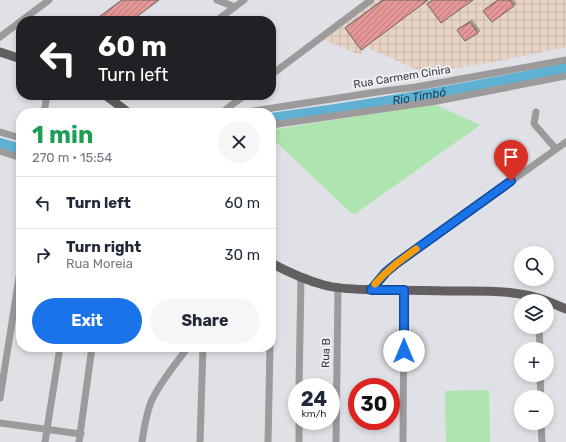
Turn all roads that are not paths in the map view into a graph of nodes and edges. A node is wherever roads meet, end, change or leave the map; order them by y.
1 (49, 0) edge
2 (217, 0) edge
3 (244, 0) edge
4 (371, 0) edge
5 (235, 7) junction
6 (28, 16) edge
7 (223, 16) edge
8 (16, 25) edge
9 (0, 37) edge
10 (0, 52) edge
11 (16, 57) edge
12 (566, 60) edge
13 (276, 71) edge
14 (566, 76) edge
15 (115, 100) edge
16 (238, 100) edge
17 (124, 108) edge
18 (228, 108) edge
19 (272, 108) edge
20 (536, 112) dead end
21 (276, 124) edge
22 (0, 132) edge
23 (16, 137) edge
24 (566, 142) edge
25 (556, 149) junction
26 (0, 151) edge
27 (16, 156) edge
28 (276, 265) edge
29 (301, 278) junction
30 (338, 288) junction
31 (371, 290) junction
32 (404, 290) junction
33 (520, 294) edge
34 (16, 297) edge
35 (554, 304) edge
36 (566, 309) edge
37 (59, 352) edge
38 (91, 352) edge
39 (184, 352) edge
40 (203, 352) edge
41 (270, 352) edge
42 (299, 378) edge
43 (0, 398) edge
44 (0, 423) edge
45 (47, 429) junction
46 (299, 430) edge
47 (541, 430) edge
48 (81, 434) junction
49 (45, 442) edge
50 (80, 442) edge
51 (142, 442) edge
52 (200, 442) edge
53 (268, 442) edge
54 (299, 442) edge
55 (336, 442) edge
56 (403, 442) edge
57 (542, 442) edge

1 - 6 street
2 - 5 street
3 - 5 street
4 - 13 street
5 - 7 street
8 - 9 street
10 - 11 main road
12 - 19 street, Rua Carmem Cinira
14 - 21 street
15 - 17 main road
16 - 18 street
20 - 25 street
22 - 23 street
24 - 25 street
25 - 31 street
26 - 27 street
28 - 29 main road
29 - 30 main road
29 - 42 street
30 - 31 main road
30 - 55 street, Rua B
31 - 32 main road
32 - 33 main road
32 - 56 street
34 - 43 street
35 - 36 main road
37 - 45 street
38 - 48 street
39 - 51 street
40 - 52 street
41 - 53 street
44 - 45 street
45 - 48 street
45 - 49 street
46 - 54 street
47 - 57 street
48 - 50 street

